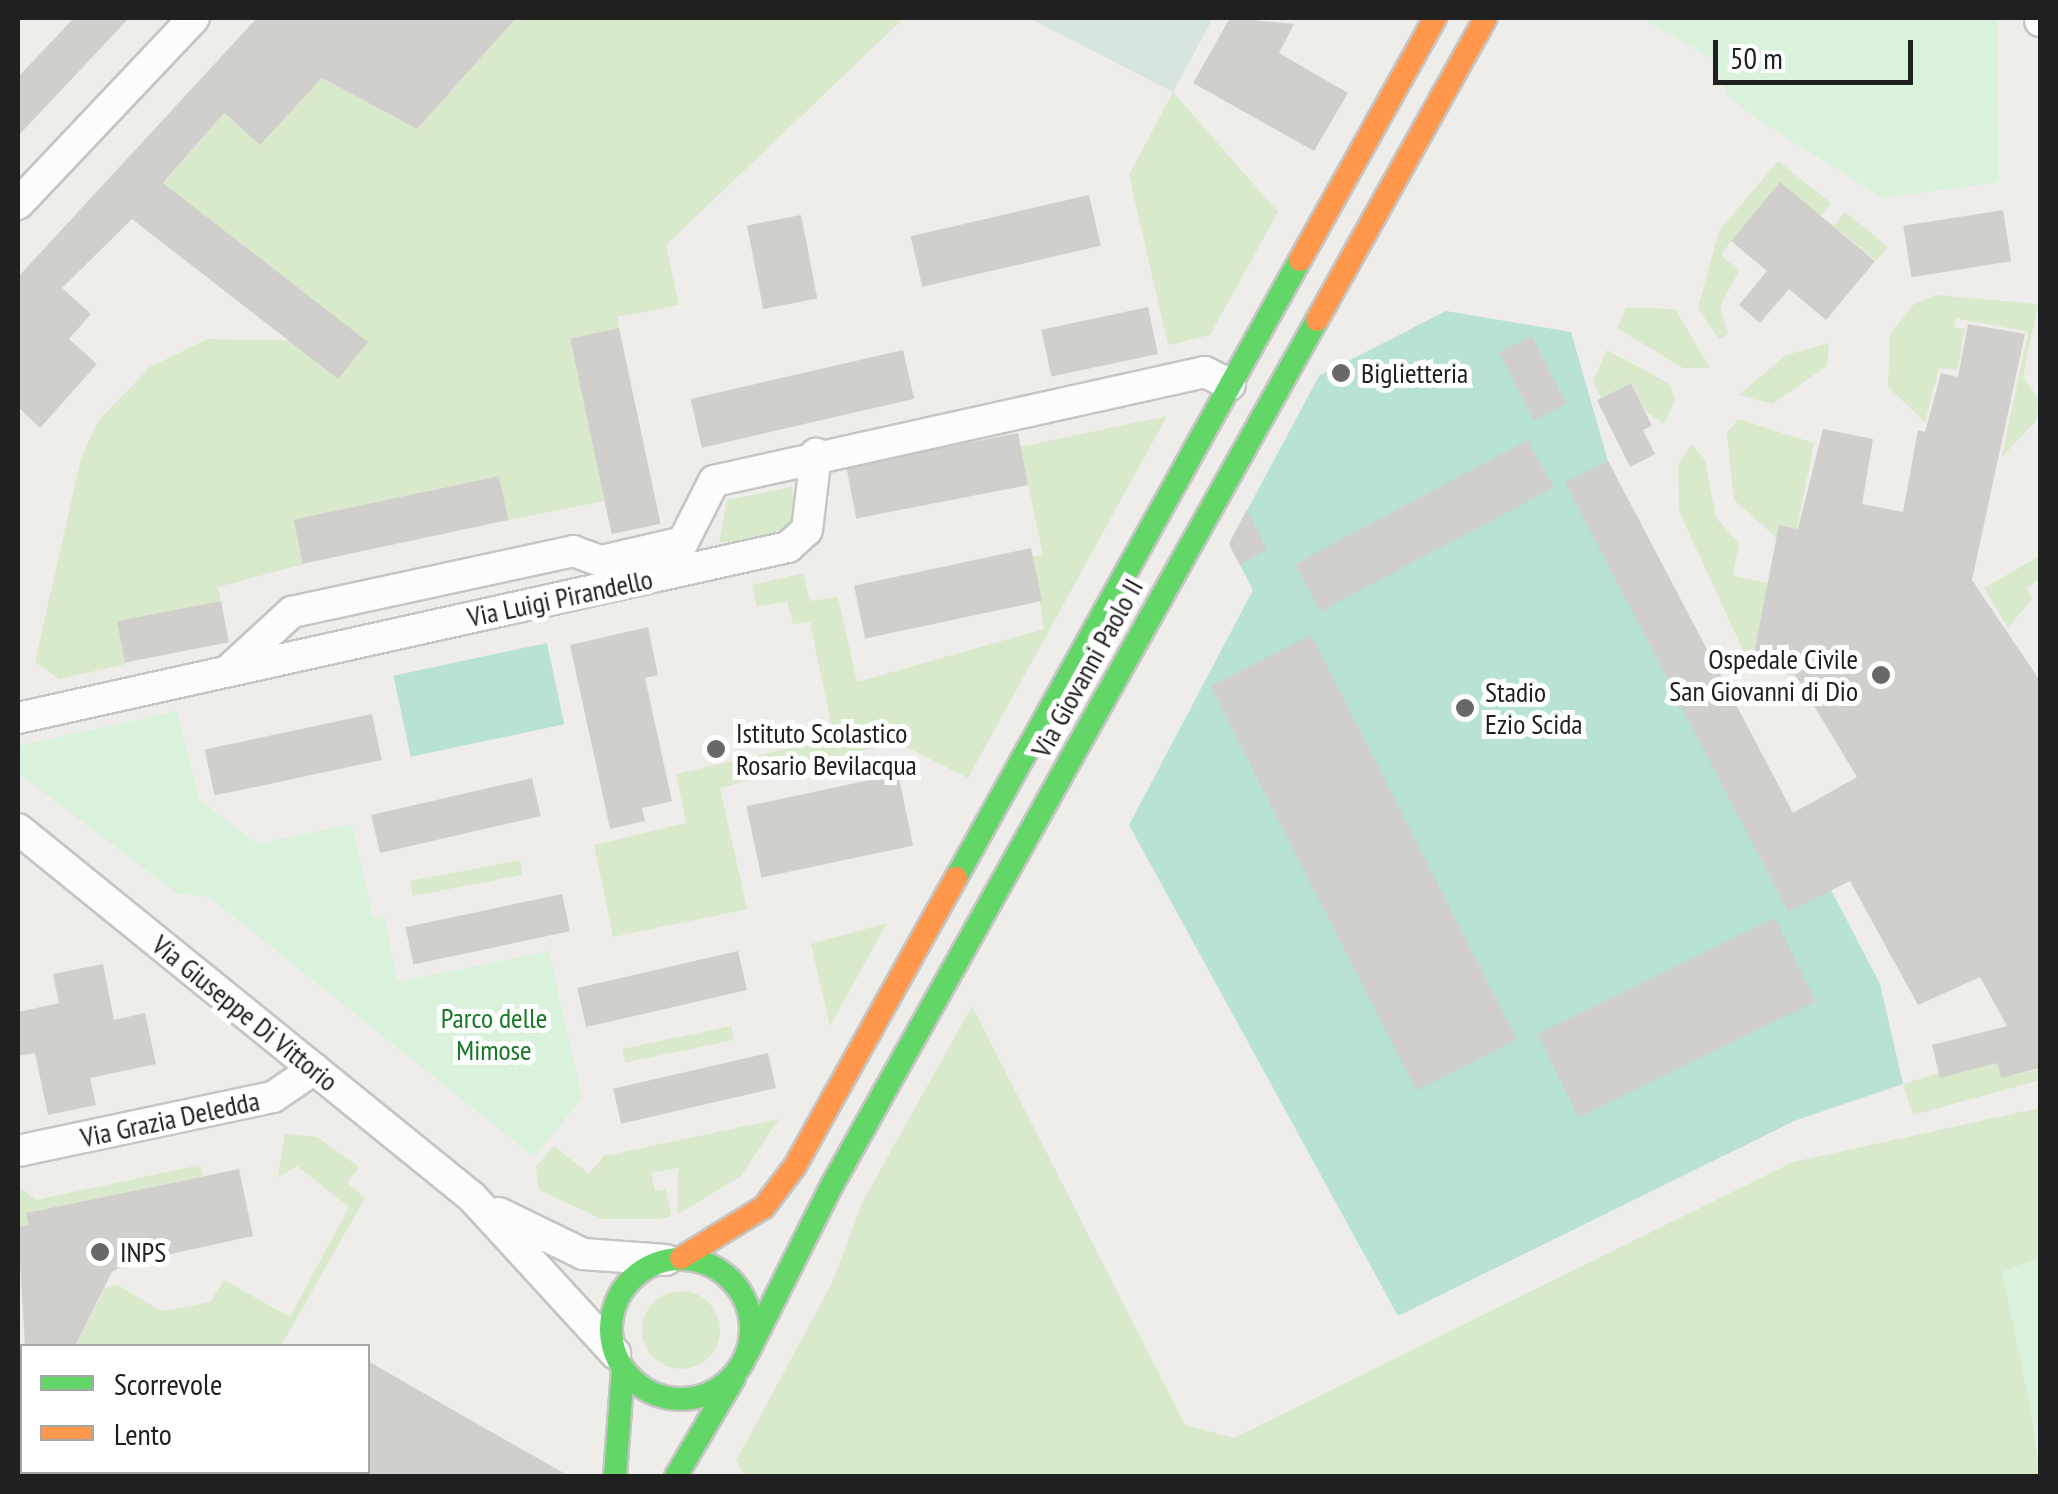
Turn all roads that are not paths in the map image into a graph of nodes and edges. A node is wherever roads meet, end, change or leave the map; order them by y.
1 (194, 18) edge
2 (1435, 18) edge
3 (1486, 18) edge
4 (18, 204) edge
5 (1230, 385) junction
6 (816, 454) junction
7 (230, 668) junction
8 (18, 718) edge
9 (18, 829) edge
10 (314, 1069) junction
11 (18, 1151) edge
12 (472, 1197) junction
13 (673, 1259) junction
14 (619, 1362) junction
15 (742, 1362) junction
16 (615, 1476) edge
17 (676, 1476) edge

1 - 4 street
2 - 5 street, Via Giovanni Paolo II
3 - 15 street, Via Giovanni Paolo II
5 - 6 street, Via Luigi Pirandello
5 - 13 street, Via Giovanni Paolo II
6 - 7 street, Via Luigi Pirandello
6 - 7 street, Via Luigi Pirandello
7 - 8 street, Via Luigi Pirandello
9 - 10 street, Via Giuseppe Di Vittorio
10 - 11 street, Via Grazia Deledda
10 - 12 street, Via Giuseppe Di Vittorio
12 - 13 street
12 - 14 street
13 - 14 street
13 - 15 street
14 - 15 street
14 - 16 street
15 - 17 street, Via Giovanni Paolo II

